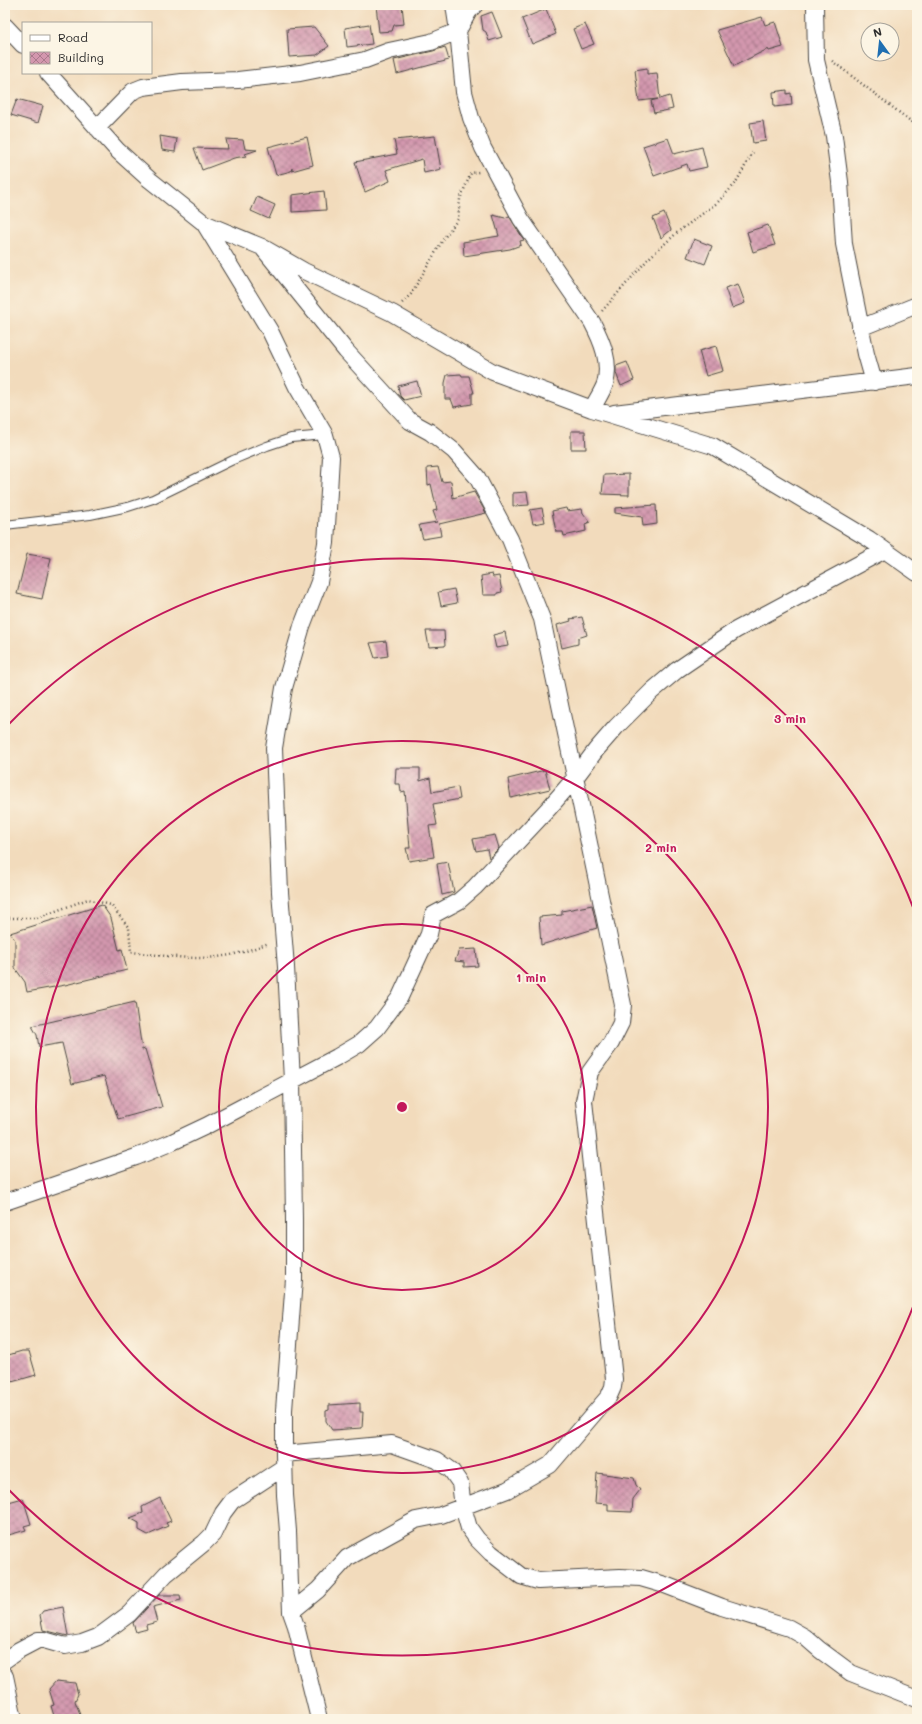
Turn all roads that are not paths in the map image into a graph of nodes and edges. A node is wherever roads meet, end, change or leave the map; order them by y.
1 (454, 5) edge
2 (475, 5) edge
3 (815, 5) edge
4 (5, 26) edge
5 (458, 31) junction
6 (22, 44) edge
7 (49, 74) edge
8 (97, 128) junction
9 (204, 222) junction
10 (262, 247) junction
11 (917, 305) edge
12 (860, 328) junction
13 (917, 376) edge
14 (874, 382) junction
15 (592, 409) junction
16 (609, 414) junction
17 (326, 435) junction
18 (5, 525) edge
19 (887, 552) junction
20 (917, 573) edge
21 (575, 778) junction
22 (292, 1080) junction
23 (5, 1202) edge
24 (284, 1461) junction
25 (462, 1507) junction
26 (290, 1612) junction
27 (5, 1660) edge
28 (5, 1676) edge
29 (917, 1701) edge
30 (14, 1719) edge
31 (319, 1719) edge

1 - 5 street
2 - 5 street
3 - 12 street
4 - 6 street
5 - 8 street
5 - 15 street
7 - 8 street
8 - 9 street
9 - 10 street
9 - 17 street
10 - 15 street
10 - 21 street
11 - 12 street
12 - 14 street
13 - 14 street
14 - 16 street
15 - 16 street
16 - 19 street
17 - 18 lane
17 - 22 street
19 - 20 street
19 - 21 street
21 - 22 street
21 - 25 street
22 - 23 street
22 - 24 street
24 - 25 street
24 - 26 street
24 - 27 street
25 - 26 street
25 - 29 street
26 - 31 street
28 - 30 street

